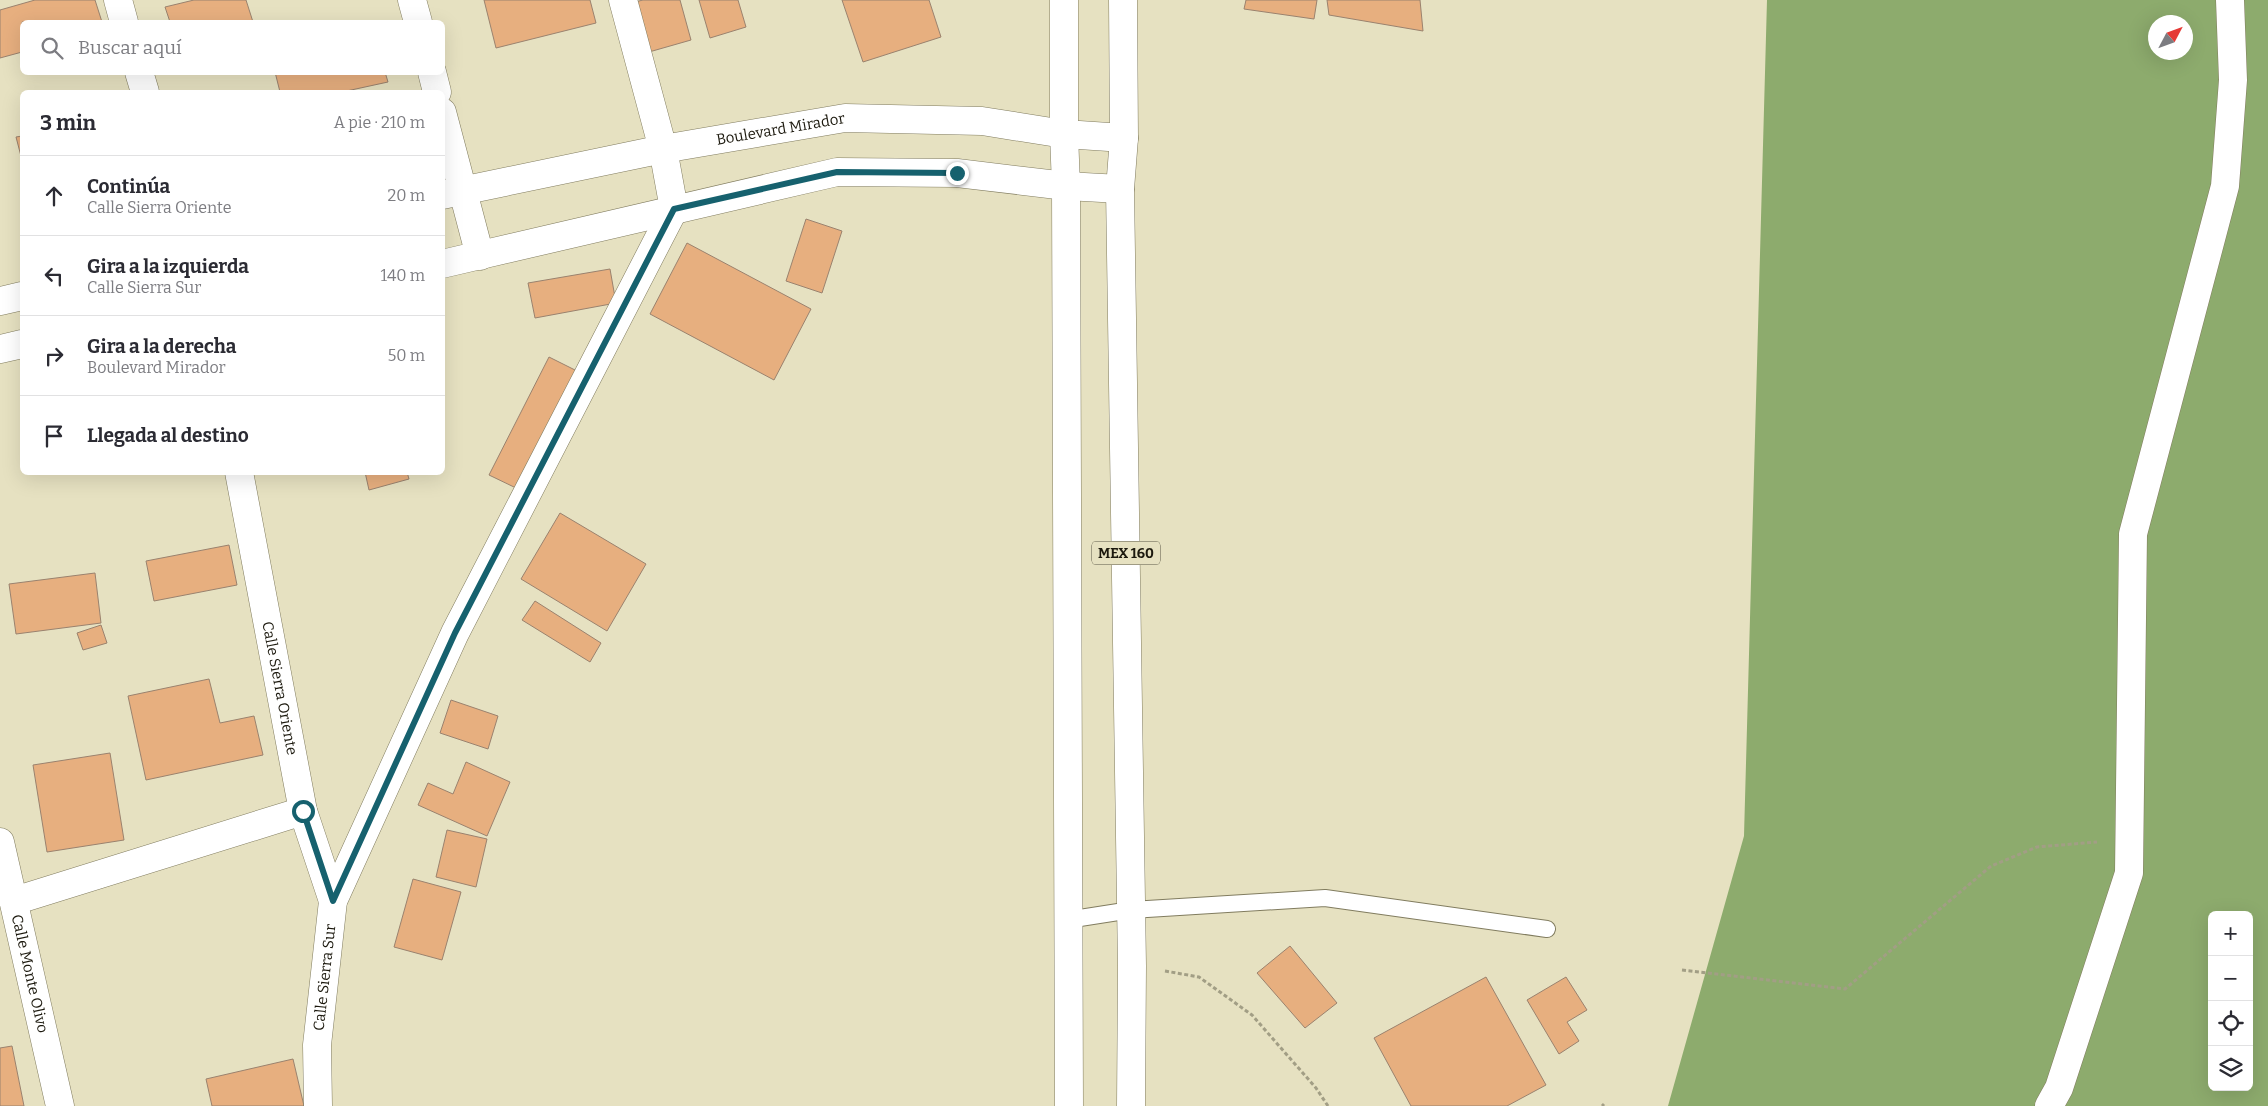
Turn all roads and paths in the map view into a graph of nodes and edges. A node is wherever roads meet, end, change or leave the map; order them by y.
1 (118, 0) edge
2 (412, 0) edge
3 (623, 0) edge
4 (1064, 0) edge
5 (1123, 0) edge
6 (2230, 0) edge
7 (123, 20) edge
8 (417, 20) edge
9 (140, 75) edge
10 (433, 75) edge
11 (144, 90) edge
12 (436, 90) edge
13 (445, 134) edge
14 (1064, 134) junction
15 (1124, 138) junction
16 (663, 149) junction
17 (1066, 186) junction
18 (1120, 189) junction
19 (453, 192) edge
20 (674, 209) junction
21 (480, 256) junction
22 (445, 263) edge
23 (20, 296) edge
24 (0, 301) edge
25 (20, 344) edge
26 (0, 348) edge
27 (240, 475) edge
28 (303, 811) junction
29 (0, 842) edge
30 (2129, 872) junction
31 (14, 901) junction
32 (333, 901) junction
33 (1131, 910) junction
34 (1067, 920) junction
35 (1547, 929) dead end
36 (1132, 966) junction
37 (1682, 970) dead end
38 (60, 1106) edge
39 (318, 1106) edge
40 (1069, 1106) edge
41 (1131, 1106) edge
42 (1328, 1106) edge
43 (2049, 1106) edge

1 - 7 street
2 - 8 street
3 - 16 street
4 - 14 street
5 - 15 street, MEX 160
6 - 30 street
9 - 11 street
10 - 12 street
13 - 19 street
14 - 15 street, Boulevard Mirador
14 - 16 street, Boulevard Mirador
14 - 17 street
15 - 18 street, MEX 160
16 - 19 street, Boulevard Mirador
16 - 20 street
17 - 18 street
17 - 20 street
17 - 34 street
18 - 33 street, MEX 160
19 - 21 street
20 - 21 street
20 - 32 street, Calle Sierra Sur
21 - 22 street
23 - 24 street
25 - 26 street
27 - 28 street, Calle Sierra Oriente
28 - 31 street
28 - 32 street, Calle Sierra Oriente
29 - 31 street, Calle Monte Olivo
30 - 37 path
30 - 43 street
31 - 38 street, Calle Monte Olivo
32 - 39 street, Calle Sierra Sur
33 - 34 lane
33 - 35 lane
33 - 36 street, MEX 160
34 - 40 street
36 - 41 street, MEX 160
36 - 42 path

